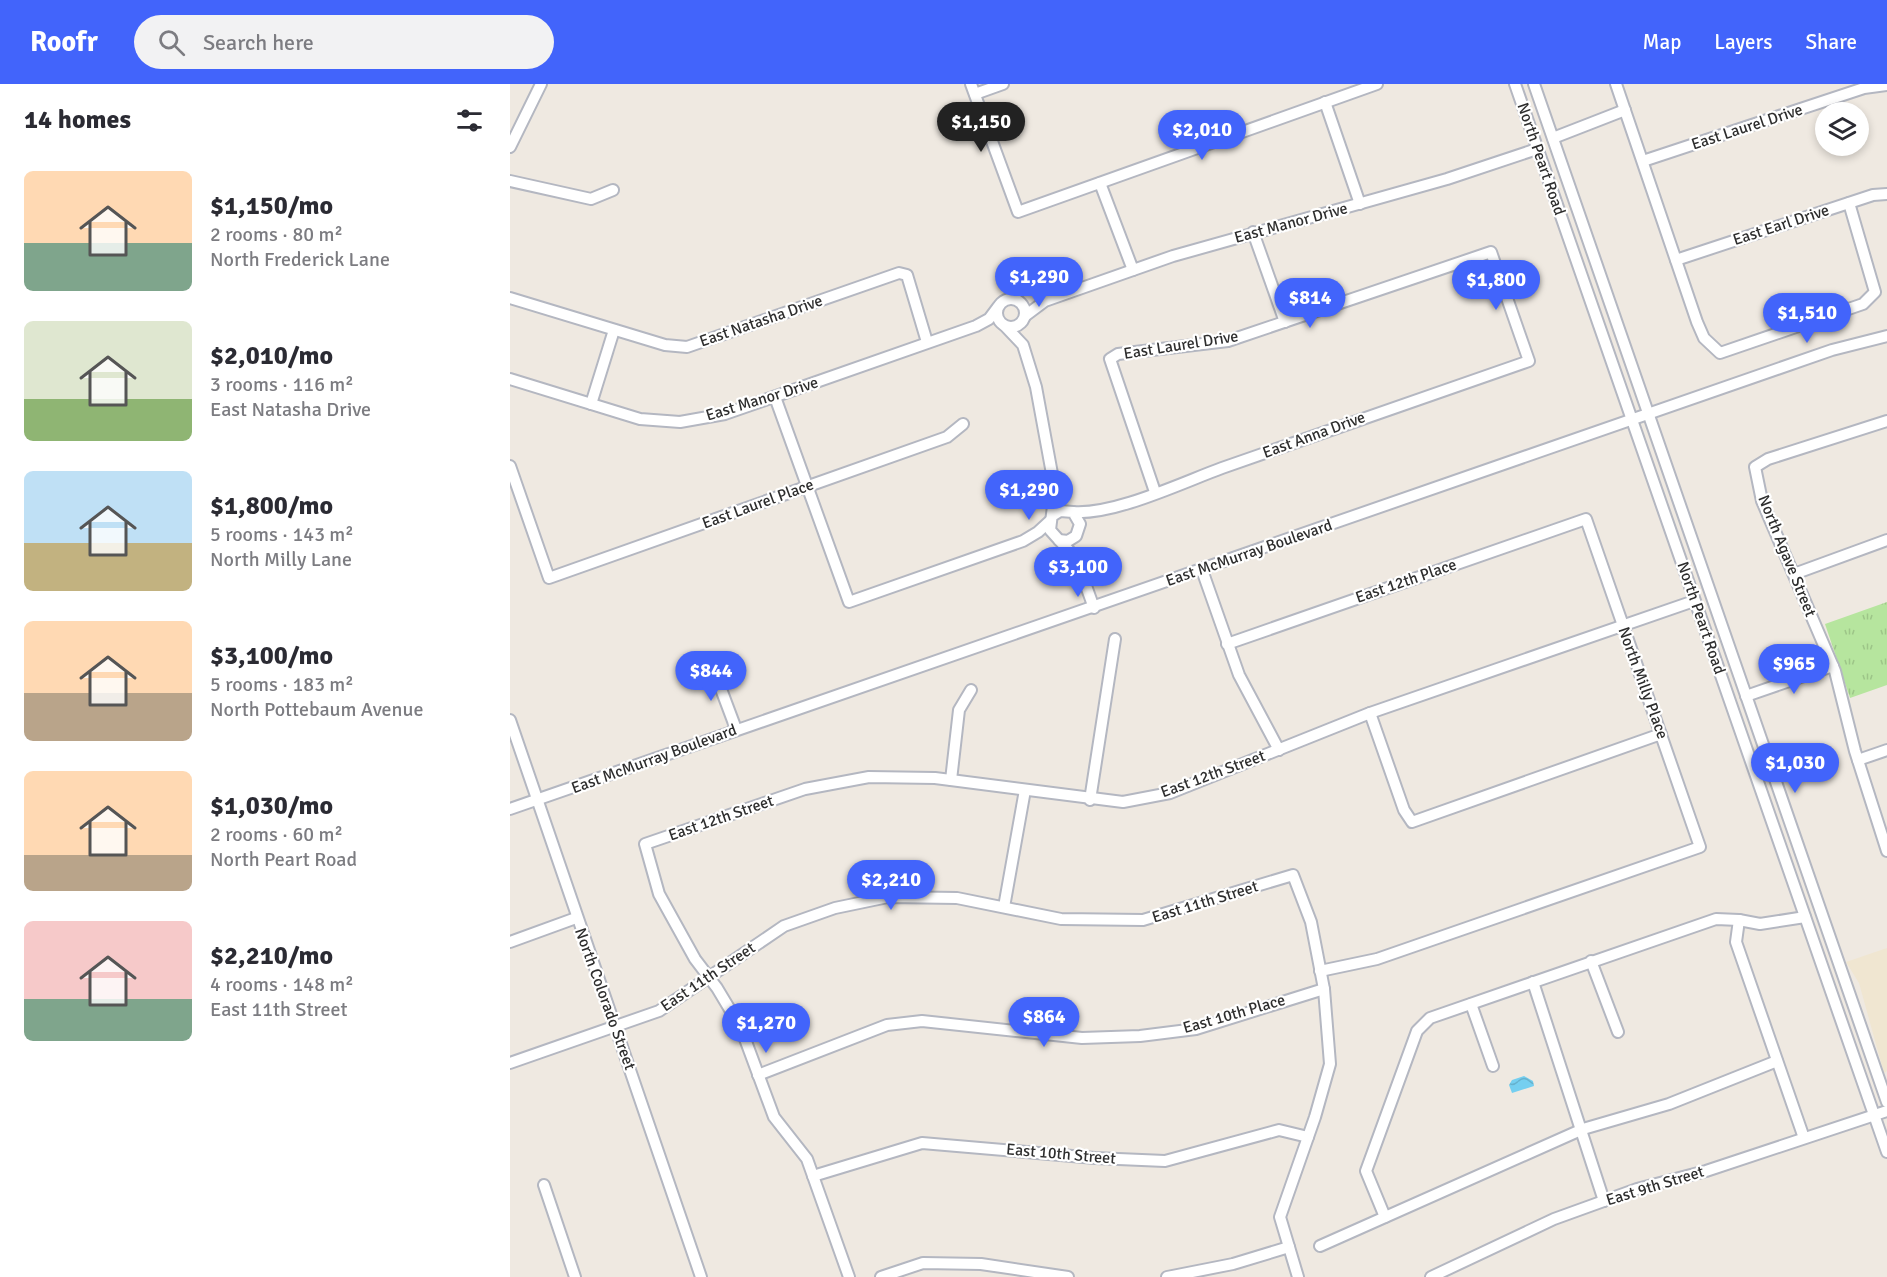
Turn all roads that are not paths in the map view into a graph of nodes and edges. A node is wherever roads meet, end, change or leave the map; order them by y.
1 (541, 84) edge
2 (1003, 84) edge
3 (1377, 84) edge
4 (1515, 84) edge
5 (1534, 84) edge
6 (1616, 84) edge
7 (1887, 86) edge
8 (973, 89) edge
9 (1325, 102) junction
10 (1625, 110) junction
11 (1553, 138) junction
12 (510, 147) edge
13 (1538, 149) junction
14 (1642, 161) junction
15 (510, 181) edge
16 (1100, 183) junction
17 (613, 190) dead end
18 (1887, 194) edge
19 (1849, 203) junction
20 (1360, 204) junction
21 (1253, 232) junction
22 (1676, 260) junction
23 (1133, 270) junction
24 (510, 298) edge
25 (1016, 300) junction
26 (1046, 301) junction
27 (998, 307) junction
28 (1025, 317) junction
29 (1285, 322) junction
30 (1005, 325) junction
31 (976, 326) junction
32 (614, 330) junction
33 (1887, 336) edge
34 (927, 342) junction
35 (1023, 345) junction
36 (1529, 361) joint
37 (510, 379) edge
38 (775, 397) junction
39 (591, 404) junction
40 (1649, 415) junction
41 (1633, 421) junction
42 (1887, 421) edge
43 (963, 424) dead end
44 (510, 466) edge
45 (807, 486) junction
46 (1055, 490) junction
47 (1155, 492) junction
48 (1071, 512) junction
49 (1100, 512) junction
50 (1051, 518) junction
51 (1586, 519) joint
52 (1079, 530) junction
53 (1057, 539) junction
54 (1887, 540) edge
55 (1023, 541) junction
56 (1076, 558) junction
57 (1202, 570) junction
58 (1794, 574) junction
59 (1694, 601) junction
60 (1094, 608) junction
61 (1623, 626) junction
62 (1115, 639) dead end
63 (1227, 644) junction
64 (712, 665) dead end
65 (1833, 666) junction
66 (972, 690) dead end
67 (1746, 696) junction
68 (1370, 713) junction
69 (510, 720) edge
70 (736, 729) junction
71 (1661, 734) junction
72 (1279, 750) junction
73 (1887, 750) edge
74 (1858, 760) junction
75 (951, 780) junction
76 (1025, 790) junction
77 (537, 800) junction
78 (1090, 800) junction
79 (510, 809) edge
80 (1887, 851) edge
81 (1005, 907) junction
82 (1805, 917) junction
83 (576, 918) junction
84 (1739, 920) junction
85 (510, 942) edge
86 (1591, 961) junction
87 (1320, 971) junction
88 (708, 976) junction
89 (1533, 982) junction
90 (1324, 989) junction
91 (1470, 1004) junction
92 (616, 1027) junction
93 (1618, 1032) dead end
94 (1778, 1061) junction
95 (510, 1063) edge
96 (1493, 1066) dead end
97 (759, 1074) junction
98 (1887, 1102) edge
99 (1887, 1111) edge
100 (1874, 1116) junction
101 (1580, 1130) junction
102 (1308, 1137) junction
103 (1804, 1138) junction
104 (1887, 1152) edge
105 (813, 1176) junction
106 (544, 1185) dead end
107 (1604, 1201) junction
108 (1384, 1217) junction
109 (1320, 1246) dead end
110 (1289, 1247) junction
111 (1013, 1273) edge
112 (575, 1277) edge
113 (700, 1277) edge
114 (849, 1277) edge
115 (880, 1277) edge
116 (1068, 1277) edge
117 (1167, 1277) edge
118 (1298, 1277) edge
119 (1431, 1277) edge

1 - 12 street
2 - 8 street
3 - 9 street
4 - 13 street, North Peart Road
5 - 11 street, North Peart Road
6 - 10 street
7 - 14 street, East Laurel Drive
8 - 16 street
9 - 16 street
9 - 20 street
10 - 11 street
10 - 14 street
11 - 40 street, North Peart Road
13 - 20 street, East Manor Drive
13 - 41 street, North Peart Road
14 - 22 street
15 - 17 street
16 - 23 street
18 - 19 street, East Earl Drive
19 - 22 street, East Earl Drive
19 - 22 street
20 - 21 street, East Manor Drive
21 - 23 street, East Manor Drive
21 - 29 street
23 - 26 street, East Manor Drive
24 - 32 street, East Natasha Drive
25 - 26 street, East Manor Drive
25 - 27 street
25 - 28 street
26 - 28 street, East Manor Drive
27 - 30 street
27 - 31 street, East Manor Drive
28 - 30 street
28 - 35 street
29 - 36 street, East Laurel Drive
29 - 47 street, East Laurel Drive
30 - 31 street, East Manor Drive
30 - 35 street
31 - 34 street, East Manor Drive
32 - 34 street, East Natasha Drive
32 - 39 street
33 - 40 street, East McMurray Boulevard
34 - 38 street, East Manor Drive
35 - 46 street
36 - 47 street, East Anna Drive
37 - 39 street, East Manor Drive
38 - 39 street, East Manor Drive
38 - 45 street
40 - 41 street, East McMurray Boulevard
40 - 67 street, North Peart Road
41 - 57 street, East McMurray Boulevard
41 - 59 street, North Peart Road
42 - 58 street, North Agave Street
43 - 45 street, East Laurel Place
44 - 45 street, East Laurel Place
45 - 55 street
46 - 48 street
46 - 50 street
47 - 49 street, East Anna Drive
48 - 49 street, East Anna Drive
48 - 50 street
48 - 52 street
49 - 52 street, East Anna Drive
50 - 53 street
50 - 55 street
51 - 61 street, North Milly Place
51 - 63 street, East 12th Place
52 - 53 street
52 - 56 street
53 - 55 street
53 - 56 street
54 - 58 street
56 - 60 street
57 - 60 street, East McMurray Boulevard
57 - 63 street
58 - 65 street, North Agave Street
59 - 61 street, East 12th Street
59 - 82 street, North Peart Road
60 - 70 street, East McMurray Boulevard
61 - 68 street, East 12th Street
61 - 71 street, North Milly Place
62 - 78 street
63 - 72 street
64 - 70 street
65 - 67 street
65 - 74 street, North Agave Street
66 - 75 street
67 - 98 street, North Peart Road
68 - 71 street
68 - 72 street, East 12th Street
69 - 77 street, North Colorado Street
70 - 77 street, East McMurray Boulevard
71 - 87 street, North Milly Place
72 - 78 street, East 12th Street
73 - 74 street
74 - 80 street, North Agave Street
75 - 76 street, East 12th Street
75 - 88 street, East 12th Street
76 - 78 street, East 12th Street
76 - 81 street
77 - 79 street, East McMurray Boulevard
77 - 83 street, North Colorado Street
81 - 87 street, East 11th Street
81 - 88 street, East 11th Street
82 - 84 street
82 - 100 street, North Peart Road
83 - 85 street
83 - 92 street, North Colorado Street
84 - 86 street
84 - 94 street
86 - 89 street
86 - 93 street
87 - 90 street
88 - 92 street, East 11th Street
88 - 97 street
89 - 91 street
89 - 101 street
90 - 97 street, East 10th Place
90 - 102 street
91 - 96 street
91 - 108 street
92 - 95 street, East 11th Street
92 - 113 street, North Colorado Street
94 - 101 street
94 - 103 street
97 - 105 street
99 - 100 street, East 9th Street
100 - 103 street, East 9th Street
100 - 104 street, North Peart Road
101 - 107 street
101 - 108 street
102 - 105 street, East 10th Street
102 - 110 street
103 - 107 street, East 9th Street
105 - 114 street
106 - 112 street
107 - 119 street, East 9th Street
108 - 109 street
110 - 117 street
110 - 118 street
111 - 115 street
111 - 116 street

